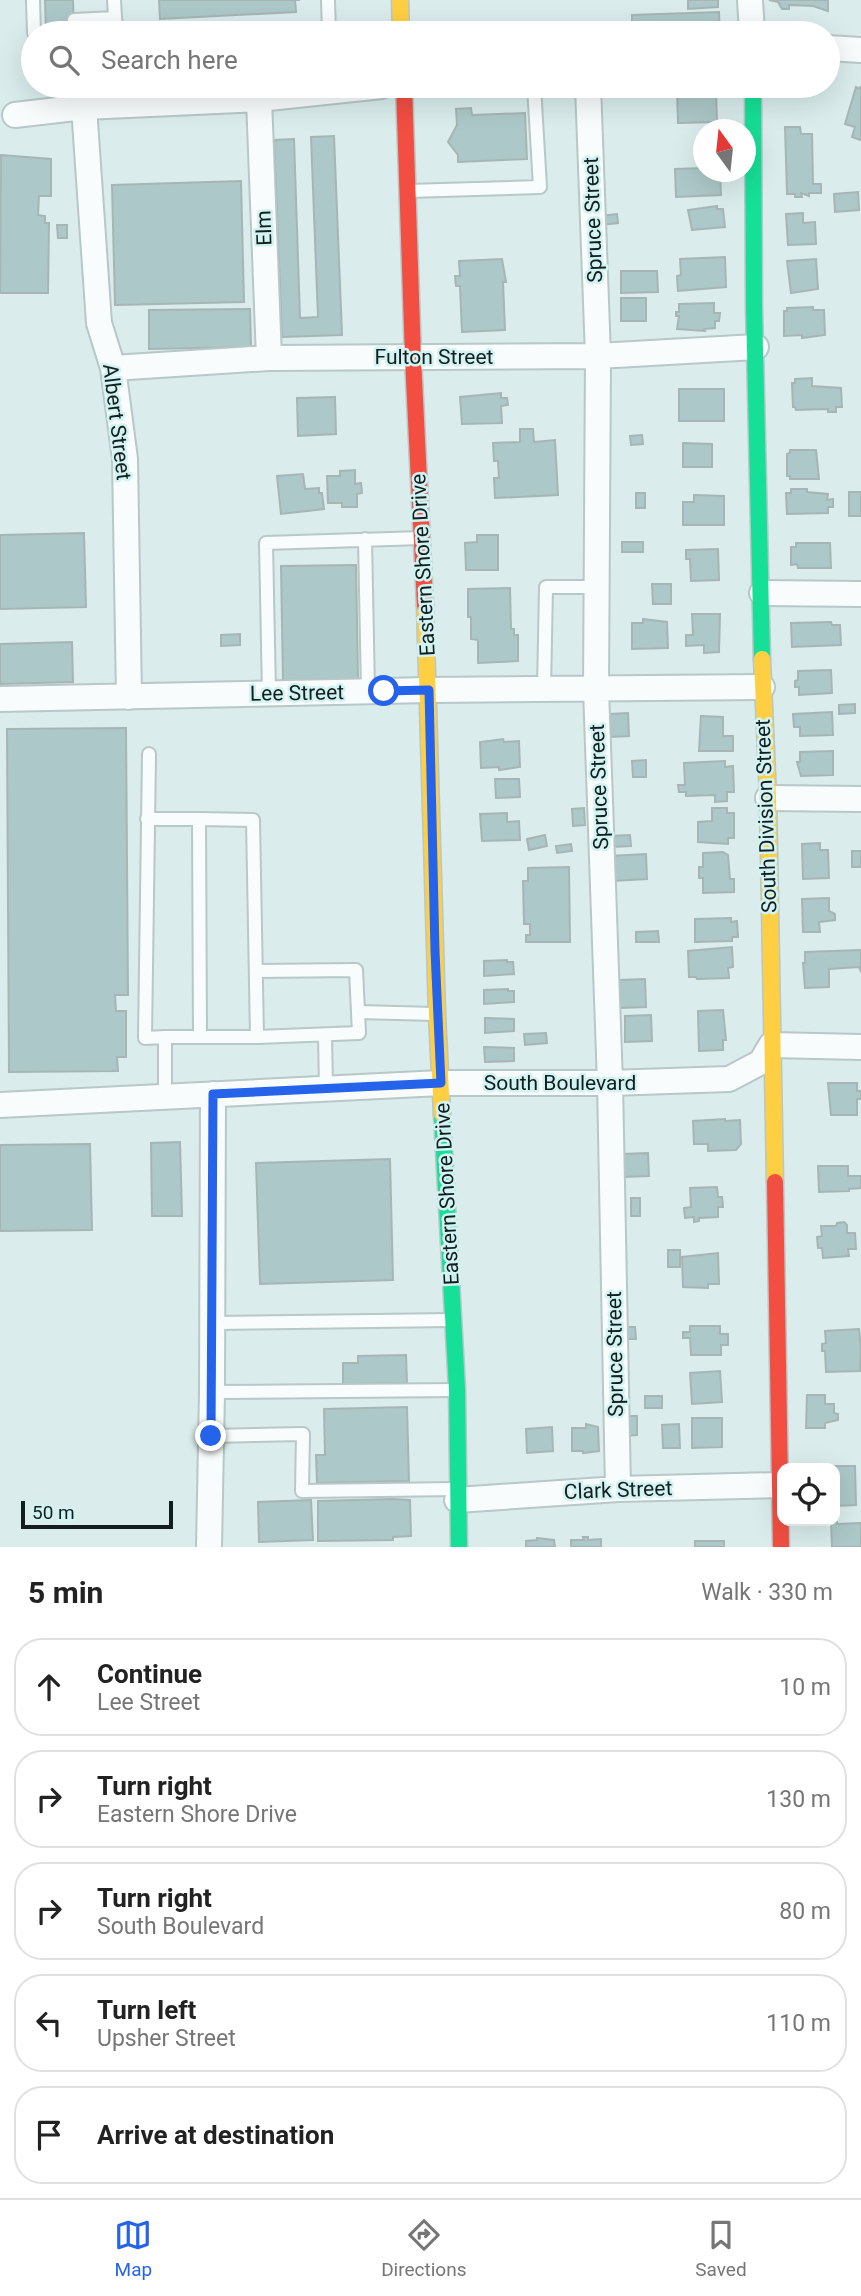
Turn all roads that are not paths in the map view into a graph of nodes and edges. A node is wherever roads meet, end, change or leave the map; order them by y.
1 (33, 0) edge
2 (114, 0) edge
3 (328, 0) edge
4 (400, 0) edge
5 (750, 0) edge
6 (115, 18) junction
7 (74, 20) dead end
8 (37, 21) edge
9 (115, 21) edge
10 (329, 21) edge
11 (401, 21) edge
12 (751, 21) edge
13 (840, 49) edge
14 (861, 50) edge
15 (110, 98) edge
16 (224, 98) edge
17 (268, 98) edge
18 (404, 98) edge
19 (535, 98) edge
20 (588, 98) edge
21 (753, 98) edge
22 (259, 99) junction
23 (84, 107) junction
24 (15, 115) dead end
25 (408, 191) junction
26 (756, 347) junction
27 (598, 356) junction
28 (268, 358) junction
29 (413, 358) junction
30 (113, 368) junction
31 (422, 538) junction
32 (365, 539) junction
33 (596, 587) junction
34 (762, 593) junction
35 (861, 594) edge
36 (762, 687) junction
37 (429, 690) junction
38 (544, 690) junction
39 (596, 690) junction
40 (368, 692) junction
41 (269, 694) junction
42 (129, 698) junction
43 (0, 699) edge
44 (149, 754) dead end
45 (768, 798) junction
46 (861, 799) edge
47 (148, 819) junction
48 (199, 819) junction
49 (256, 971) junction
50 (358, 1012) junction
51 (437, 1014) junction
52 (325, 1035) junction
53 (165, 1037) junction
54 (200, 1037) junction
55 (257, 1037) junction
56 (771, 1045) junction
57 (861, 1047) edge
58 (441, 1083) junction
59 (610, 1083) junction
60 (326, 1089) junction
61 (213, 1094) junction
62 (164, 1097) junction
63 (0, 1105) edge
64 (454, 1320) junction
65 (212, 1323) junction
66 (457, 1390) junction
67 (212, 1392) junction
68 (211, 1436) junction
69 (779, 1463) edge
70 (777, 1485) edge
71 (618, 1489) junction
72 (457, 1494) junction
73 (780, 1526) edge
74 (209, 1547) edge
75 (459, 1547) edge
76 (780, 1547) edge

1 - 8 lane
2 - 6 lane
3 - 10 lane
4 - 11 street
5 - 12 street
6 - 7 lane
6 - 9 lane
13 - 14 street
15 - 23 street
16 - 22 street
17 - 22 street
18 - 25 street, Eastern Shore Drive
19 - 25 lane
20 - 27 street, Spruce Street
21 - 26 street, South Division Street
22 - 28 street, Elm
23 - 24 street
23 - 30 street, Albert Street
25 - 29 street, Eastern Shore Drive
26 - 27 street, Fulton Street
26 - 34 street, South Division Street
27 - 29 street, Fulton Street
27 - 33 street, Spruce Street
28 - 29 street, Fulton Street
28 - 30 street, Fulton Street
29 - 31 street, Eastern Shore Drive
30 - 42 street, Albert Street
31 - 32 lane
31 - 37 street, Eastern Shore Drive
32 - 40 lane
32 - 41 lane
33 - 38 lane
33 - 39 street, Spruce Street
34 - 35 street
34 - 36 street, South Division Street
36 - 39 street, Lee Street
36 - 45 street, South Division Street
37 - 38 street, Lee Street
37 - 40 street, Lee Street
37 - 51 street, Eastern Shore Drive
38 - 39 street, Lee Street
39 - 59 street, Spruce Street
40 - 41 street, Lee Street
41 - 42 street, Lee Street
42 - 43 street, Lee Street
44 - 47 lane
45 - 46 street
45 - 56 street, South Division Street
47 - 48 lane
47 - 53 lane
48 - 49 lane
48 - 54 lane
49 - 50 lane
49 - 55 lane
50 - 51 lane
50 - 52 lane
51 - 58 street, Eastern Shore Drive
52 - 55 lane
52 - 60 lane
53 - 54 lane
53 - 62 lane
54 - 55 lane
56 - 57 street
56 - 59 street, South Boulevard
56 - 69 street, South Division Street
58 - 59 street, South Boulevard
58 - 60 street, South Boulevard
58 - 64 street, Eastern Shore Drive
59 - 71 street, Spruce Street
60 - 61 street, South Boulevard
61 - 62 street, South Boulevard
61 - 65 street
62 - 63 street, South Boulevard
64 - 65 lane
64 - 66 street, Eastern Shore Drive
65 - 67 street
66 - 67 lane
66 - 72 street, Eastern Shore Drive
67 - 68 street
68 - 72 lane
68 - 74 street
70 - 71 street, Clark Street
71 - 72 street, Clark Street
72 - 75 street, Eastern Shore Drive
73 - 76 street, South Division Street

